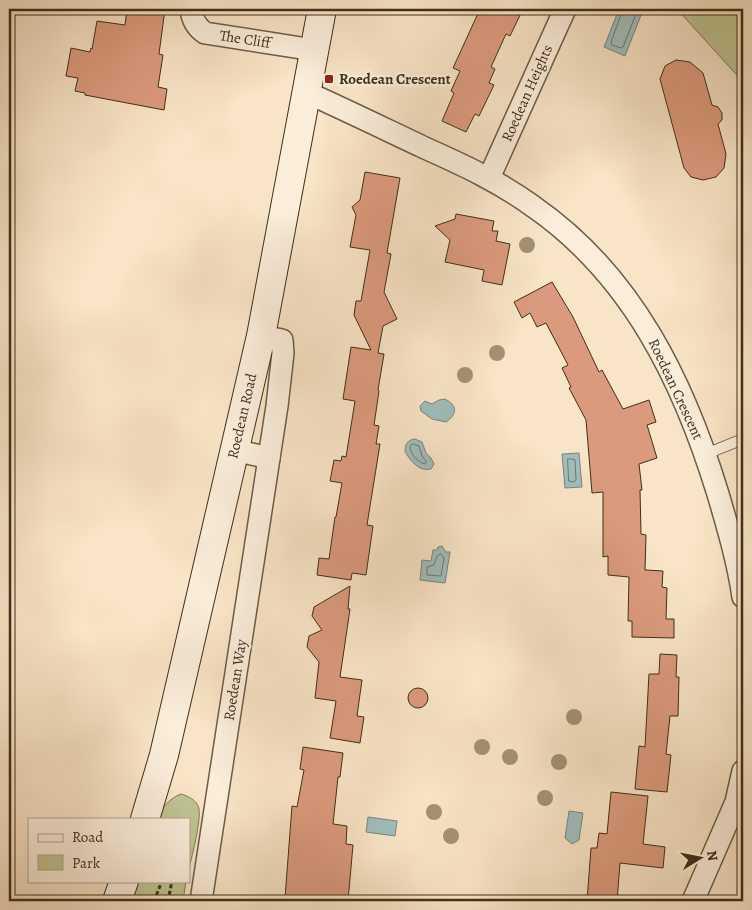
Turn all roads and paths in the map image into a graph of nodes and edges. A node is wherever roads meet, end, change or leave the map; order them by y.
1 (190, 9) edge
2 (322, 9) edge
3 (565, 9) edge
4 (314, 50) junction
5 (305, 94) junction
6 (489, 178) junction
7 (261, 336) junction
8 (743, 439) edge
9 (234, 450) junction
10 (706, 454) junction
11 (269, 458) junction
12 (743, 597) edge
13 (742, 780) edge
14 (145, 818) edge
15 (124, 882) edge
16 (162, 882) edge
17 (172, 882) edge
18 (117, 901) edge
19 (154, 901) edge
20 (168, 901) edge
21 (201, 901) edge
22 (693, 901) edge

1 - 4 street, The Cliff
2 - 4 main road, Roedean Road
3 - 6 street, Roedean Heights
4 - 5 main road, Roedean Road
5 - 6 street, Roedean Crescent
5 - 7 main road, Roedean Road
6 - 10 street, Roedean Crescent
7 - 9 main road, Roedean Road
7 - 11 street, Roedean Way
8 - 10 lane
9 - 11 street
9 - 14 main road, Roedean Road
10 - 12 street, Roedean Crescent
11 - 21 street, Roedean Way
13 - 22 street
15 - 18 main road
16 - 19 path
17 - 20 path

